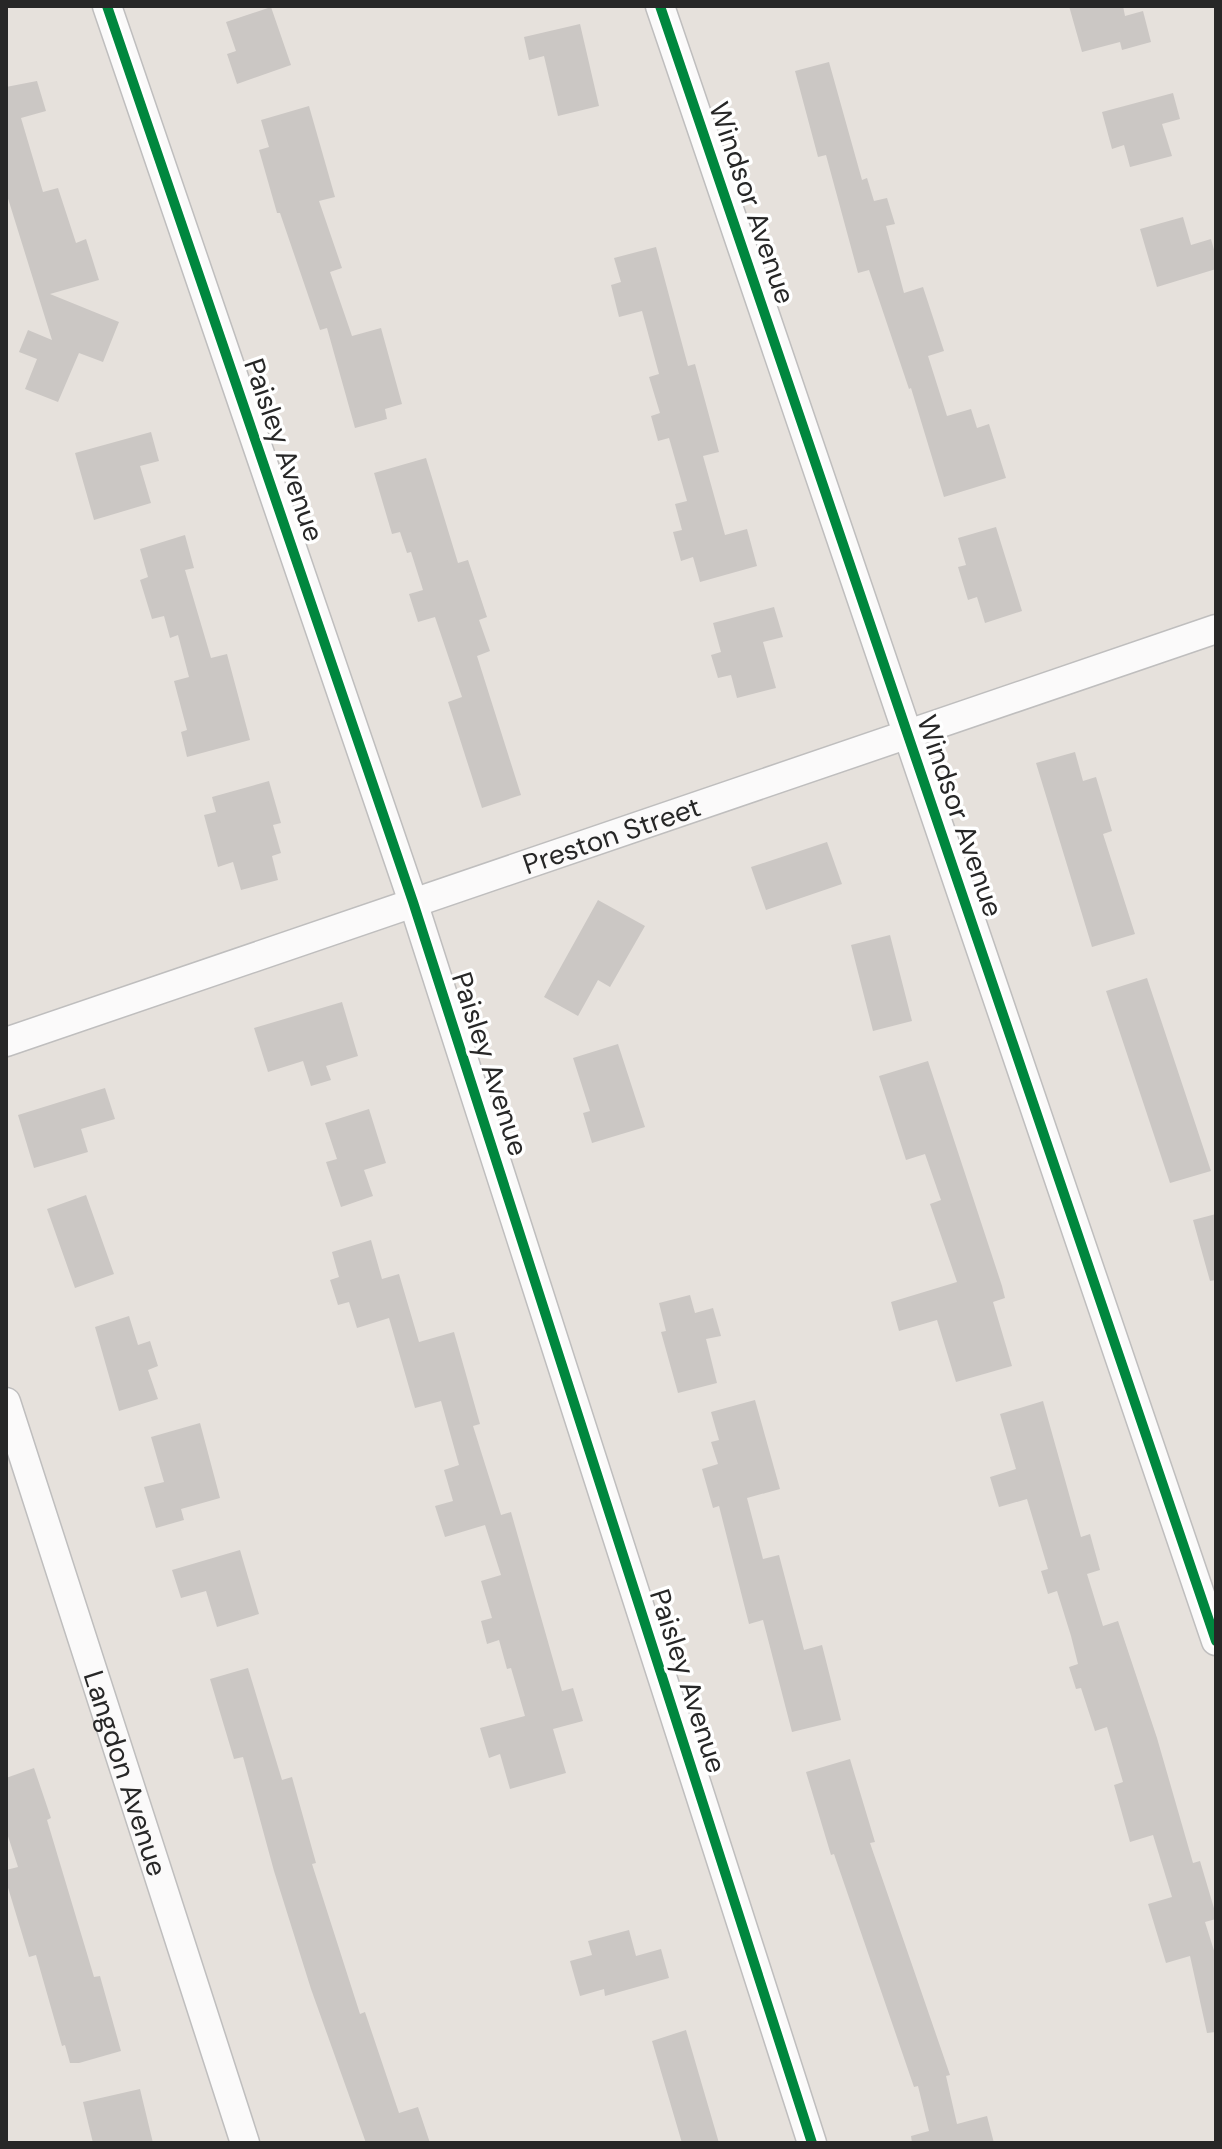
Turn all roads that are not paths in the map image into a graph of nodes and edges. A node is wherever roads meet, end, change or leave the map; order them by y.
1 (107, 6) edge
2 (660, 6) edge
3 (1216, 629) edge
4 (907, 735) junction
5 (413, 902) junction
6 (6, 1042) edge
7 (6, 1402) edge
8 (1216, 1641) edge
9 (245, 2143) edge
10 (812, 2143) edge

1 - 5 street, Paisley Avenue
2 - 4 street, Windsor Avenue
3 - 4 street, Preston Street
4 - 5 street, Preston Street
4 - 8 street, Windsor Avenue
5 - 6 street, Preston Street
5 - 10 street, Paisley Avenue
7 - 9 street, Langdon Avenue

